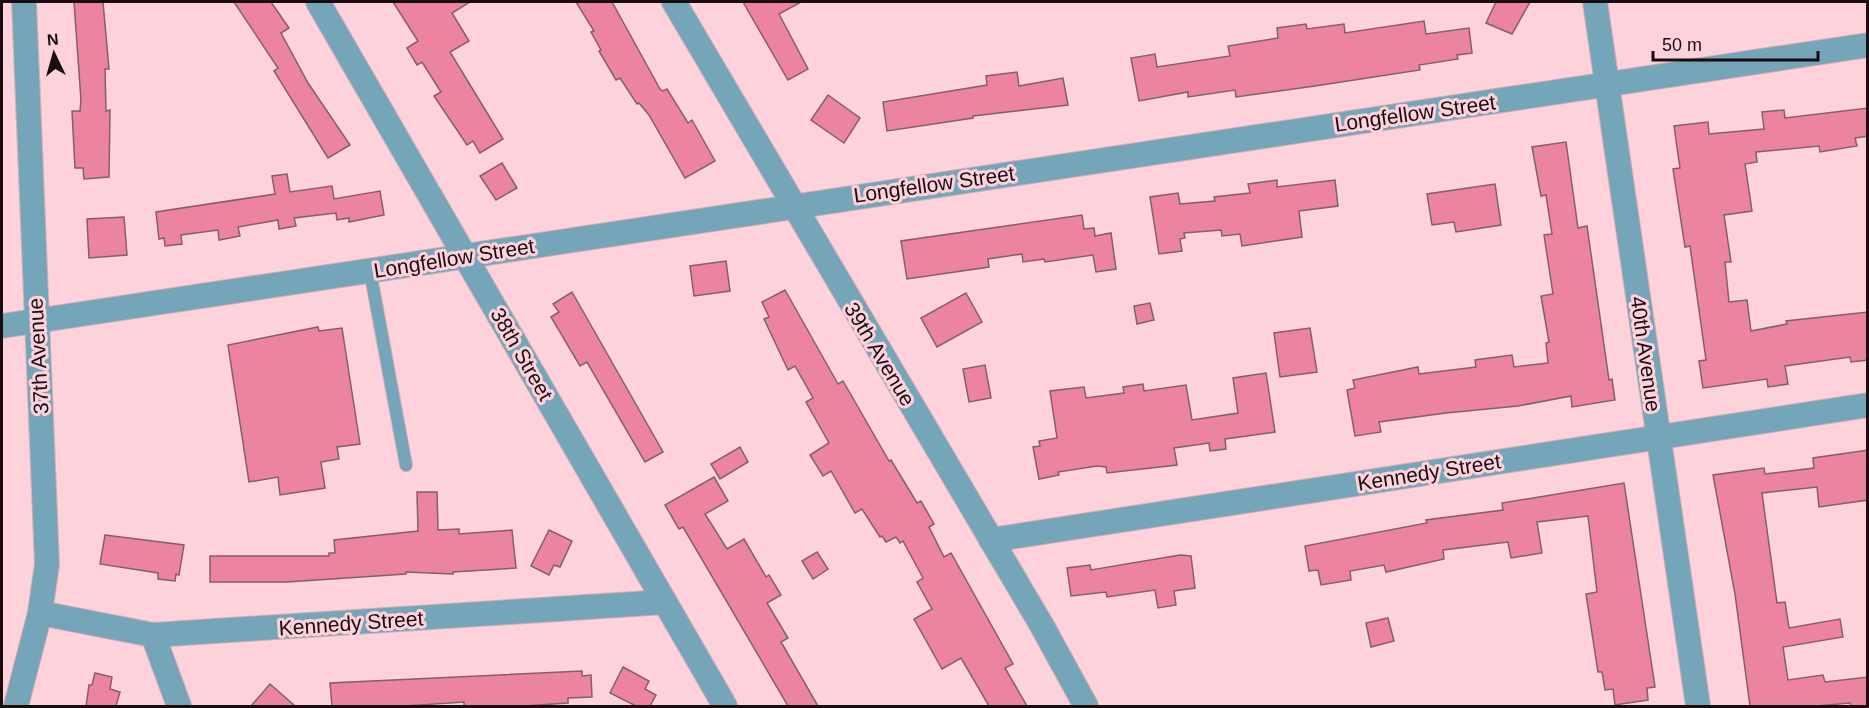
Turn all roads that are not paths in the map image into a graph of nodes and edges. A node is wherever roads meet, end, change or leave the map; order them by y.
1 (24, 2) edge
2 (318, 2) edge
3 (674, 2) edge
4 (1595, 2) edge
5 (1868, 45) edge
6 (1607, 84) junction
7 (792, 205) junction
8 (465, 256) junction
9 (370, 271) junction
10 (36, 321) junction
11 (2, 326) edge
12 (1868, 405) edge
13 (1658, 436) junction
14 (406, 465) dead end
15 (991, 540) junction
16 (665, 603) junction
17 (40, 613) junction
18 (153, 635) junction
19 (16, 706) edge
20 (179, 706) edge
21 (725, 706) edge
22 (1086, 706) edge
23 (1698, 706) edge

1 - 10 street, 37th Avenue
2 - 8 street, 38th Street
3 - 7 street, 39th Avenue
4 - 6 street, 40th Avenue
5 - 6 street, Longfellow Street
6 - 7 street, Longfellow Street
6 - 13 street, 40th Avenue
7 - 8 street, Longfellow Street
7 - 15 street, 39th Avenue
8 - 9 street, Longfellow Street
8 - 16 street, 38th Street
9 - 10 street, Longfellow Street
9 - 14 lane
10 - 11 street, Longfellow Street
10 - 17 street, 37th Avenue
12 - 13 street, Kennedy Street
13 - 15 street, Kennedy Street
13 - 23 street, 40th Avenue
15 - 22 street, 39th Avenue
16 - 18 street, Kennedy Street
16 - 21 street, 38th Street
17 - 18 street, Kennedy Street
17 - 19 street, 37th Avenue
18 - 20 street

